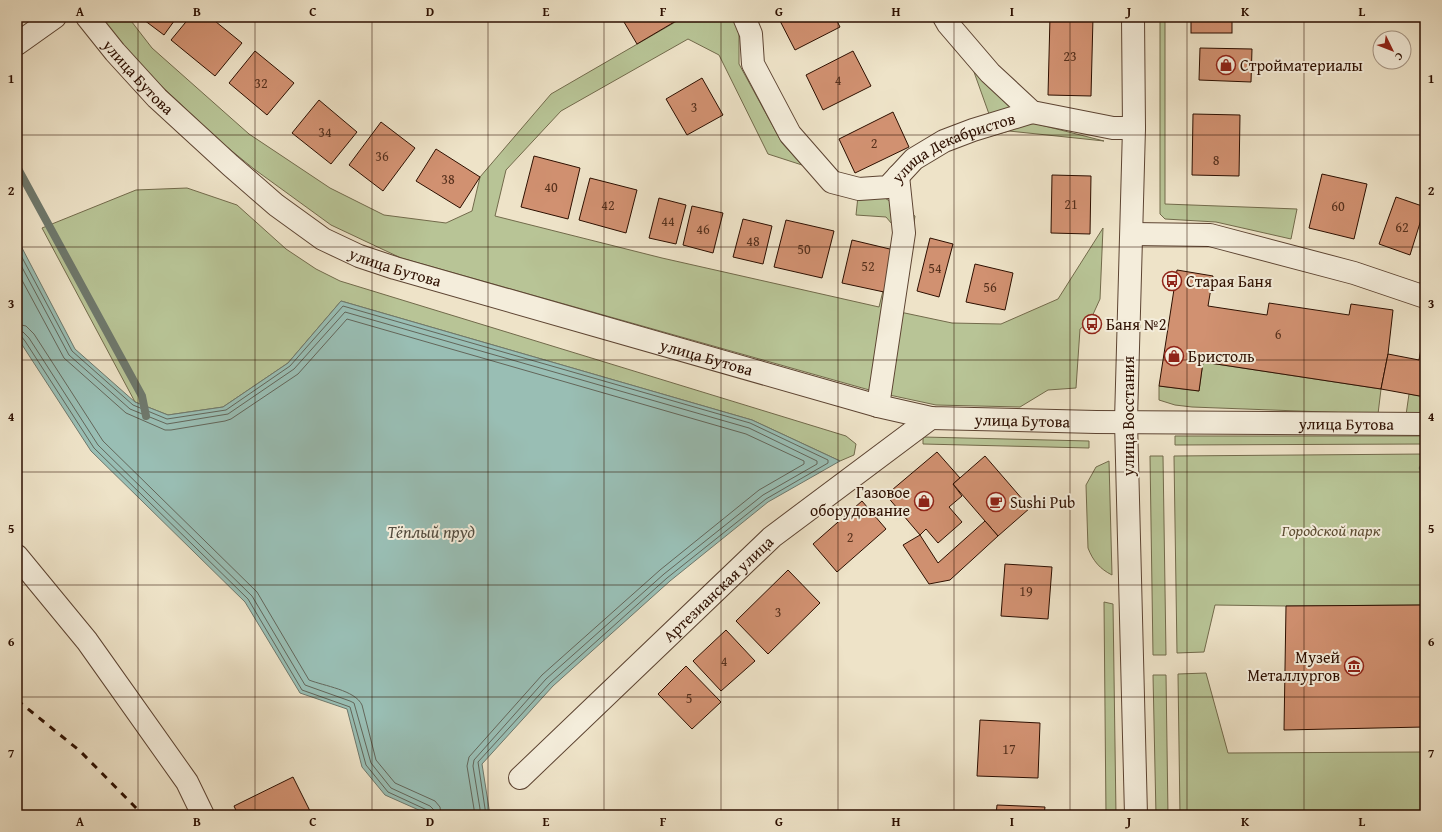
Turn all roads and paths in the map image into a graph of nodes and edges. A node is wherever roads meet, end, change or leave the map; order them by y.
1 (55, 17) edge
2 (87, 17) edge
3 (744, 17) edge
4 (944, 17) edge
5 (1133, 17) edge
6 (17, 44) edge
7 (1032, 112) junction
8 (1134, 128) junction
9 (898, 176) junction
10 (1132, 234) junction
11 (1425, 297) edge
12 (878, 406) junction
13 (932, 418) junction
14 (1126, 421) junction
15 (1425, 424) edge
16 (17, 556) edge
17 (520, 778) dead end
18 (203, 815) edge
19 (1136, 815) edge

1 - 6 street
2 - 12 street, улица Бутова
3 - 9 street, улица Декабристов
4 - 7 street
5 - 8 street, улица Восстания
7 - 8 street
7 - 9 street, улица Декабристов
8 - 10 street, улица Восстания
9 - 12 street
10 - 11 street
10 - 14 street, улица Восстания
12 - 13 street, улица Бутова
13 - 14 street, улица Бутова
13 - 17 street, Артезианская улица
14 - 15 street, улица Бутова
14 - 19 street, улица Восстания
16 - 18 street

